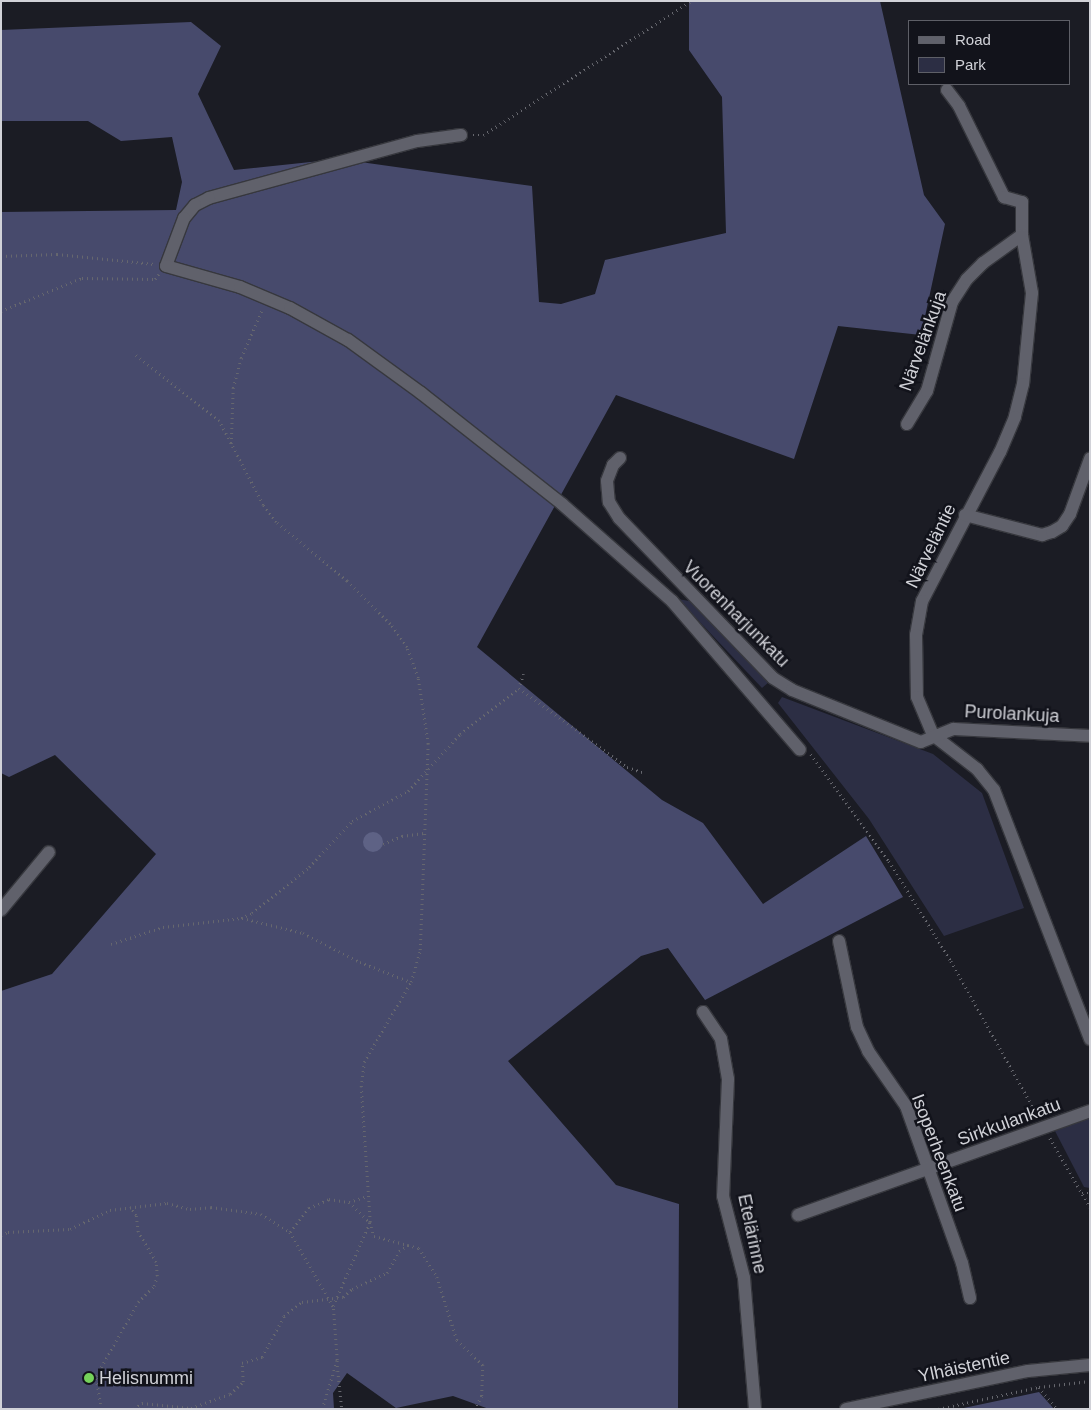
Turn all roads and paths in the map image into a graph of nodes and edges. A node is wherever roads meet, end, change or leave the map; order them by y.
1 (691, 1) edge
2 (947, 90) dead end
3 (461, 135) joint
4 (1022, 235) junction
5 (1, 256) edge
6 (166, 266) junction
7 (267, 298) junction
8 (1, 311) edge
9 (133, 353) dead end
10 (907, 424) dead end
11 (231, 445) junction
12 (620, 458) dead end
13 (1090, 459) edge
14 (965, 515) junction
15 (524, 674) dead end
16 (518, 688) junction
17 (934, 736) junction
18 (1090, 736) edge
19 (803, 748) joint
20 (428, 769) junction
21 (645, 773) dead end
22 (424, 833) junction
23 (383, 844) dead end
24 (49, 852) dead end
25 (1, 910) edge
26 (241, 918) junction
27 (839, 941) dead end
28 (111, 944) dead end
29 (411, 982) junction
30 (703, 1012) dead end
31 (1090, 1039) edge
32 (1090, 1111) edge
33 (1044, 1128) junction
34 (930, 1170) junction
35 (1082, 1193) junction
36 (1090, 1193) edge
37 (367, 1196) junction
38 (350, 1202) junction
39 (130, 1207) junction
40 (1090, 1207) edge
41 (798, 1215) dead end
42 (370, 1222) junction
43 (290, 1232) junction
44 (1, 1235) edge
45 (408, 1245) junction
46 (970, 1298) dead end
47 (336, 1299) junction
48 (330, 1300) junction
49 (333, 1306) junction
50 (337, 1360) junction
51 (1090, 1365) edge
52 (1090, 1381) edge
53 (1039, 1387) junction
54 (100, 1409) edge
55 (134, 1409) edge
56 (322, 1409) edge
57 (342, 1409) edge
58 (475, 1409) edge
59 (755, 1409) edge
60 (846, 1409) edge
61 (938, 1409) edge
62 (1057, 1409) edge

1 - 3 path
2 - 4 street, Närveläntie
3 - 6 street
4 - 10 street, Närvelänkuja
4 - 14 street, Närveläntie
5 - 6 path
6 - 7 street
6 - 8 path
7 - 11 path
7 - 19 street
9 - 11 path
11 - 20 path
12 - 17 street, Vuorenharjunkatu
13 - 14 street
14 - 17 street, Närveläntie
15 - 16 path
16 - 20 path
16 - 21 path
17 - 18 street, Purolankuja
17 - 31 street, Närveläntie
19 - 33 path
20 - 22 path
20 - 26 path
22 - 23 path
22 - 29 path
24 - 25 street
26 - 28 path
26 - 29 path
27 - 34 street, Isoperheenkatu
29 - 37 path
30 - 59 street, Etelärinne
32 - 33 street, Sirkkulankatu
33 - 34 street, Sirkkulankatu
33 - 35 path
34 - 41 street, Sirkkulankatu
34 - 46 street, Isoperheenkatu
35 - 36 path
35 - 40 path
37 - 38 path
37 - 42 path
38 - 42 path
38 - 43 path
39 - 43 path
39 - 44 path
39 - 54 path
42 - 45 path
42 - 47 path
43 - 48 path
45 - 47 path
45 - 58 path
47 - 48 path
47 - 49 path
48 - 49 path
48 - 55 path
49 - 50 path
50 - 56 path
50 - 57 path
51 - 60 street, Ylhäistentie
52 - 53 path
53 - 61 path
53 - 62 path

